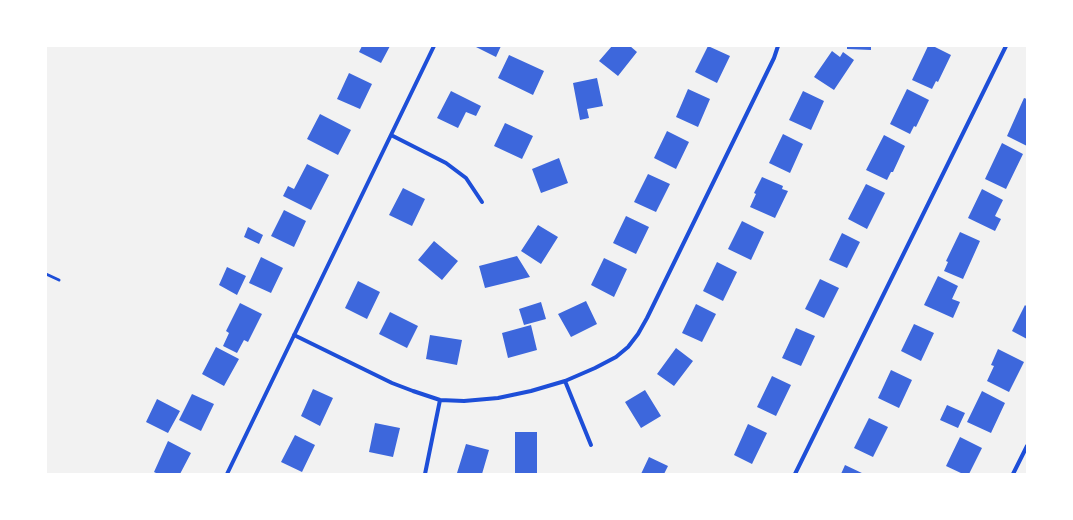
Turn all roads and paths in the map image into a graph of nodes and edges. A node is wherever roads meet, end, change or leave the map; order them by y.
1 (434, 46) edge
2 (778, 46) edge
3 (1006, 46) edge
4 (391, 135) junction
5 (482, 202) dead end
6 (46, 274) edge
7 (59, 280) dead end
8 (294, 335) junction
9 (565, 381) junction
10 (440, 400) junction
11 (591, 445) dead end
12 (1027, 446) edge
13 (227, 474) edge
14 (424, 474) edge
15 (795, 474) edge
16 (1013, 474) edge

1 - 4 street
2 - 9 street
3 - 15 street
4 - 5 street
4 - 8 street
6 - 7 lane
8 - 10 street
8 - 13 street
9 - 10 street
9 - 11 street
10 - 14 street
12 - 16 street

